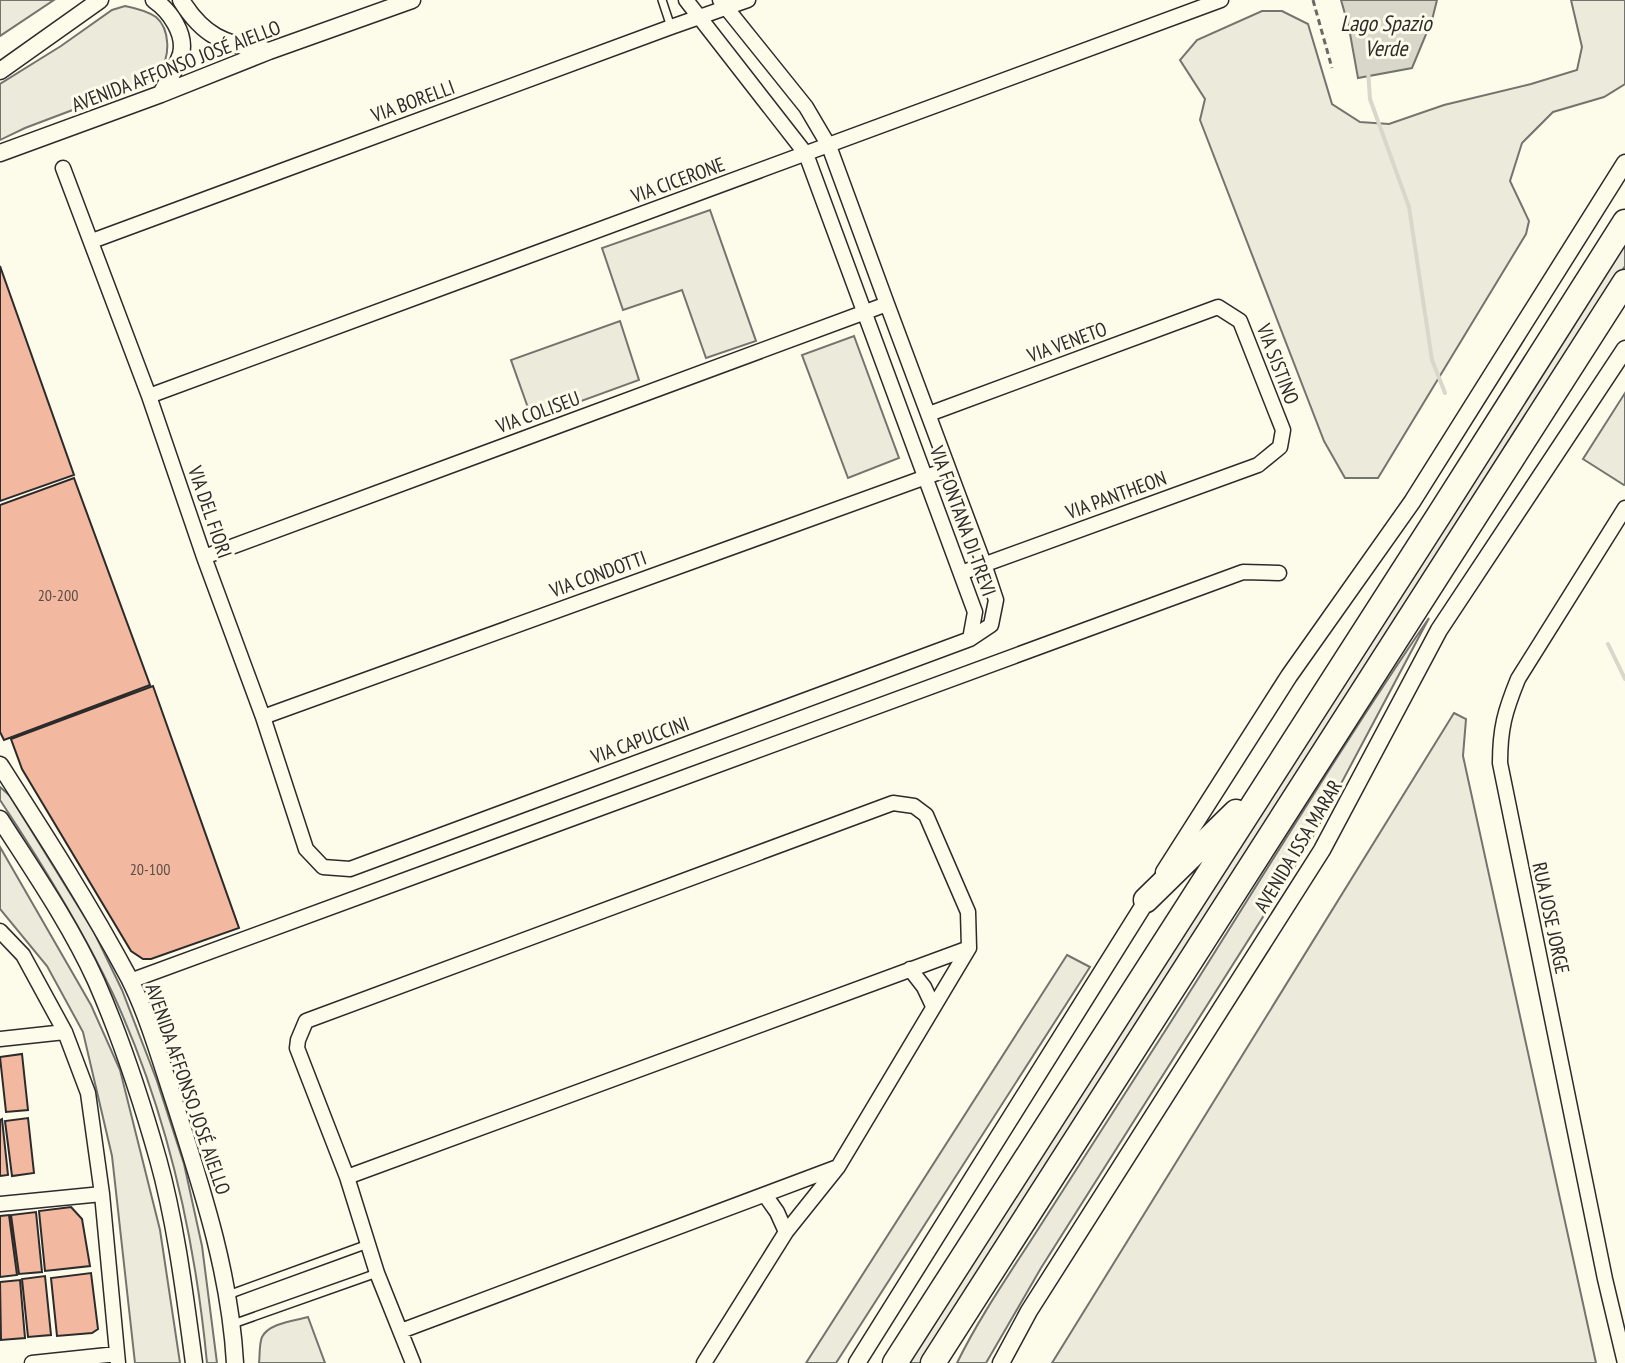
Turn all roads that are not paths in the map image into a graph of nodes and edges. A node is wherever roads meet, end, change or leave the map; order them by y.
1 (100, 0) edge
2 (154, 0) edge
3 (181, 0) edge
4 (412, 0) edge
5 (662, 0) edge
6 (686, 0) edge
7 (748, 0) edge
8 (1221, 0) edge
9 (723, 4) edge
10 (700, 18) junction
11 (671, 27) junction
12 (269, 51) junction
13 (0, 71) edge
14 (161, 94) junction
15 (829, 146) junction
16 (0, 153) edge
17 (806, 154) junction
18 (1625, 163) edge
19 (63, 168) dead end
20 (1625, 222) edge
21 (92, 241) junction
22 (1625, 282) edge
23 (887, 304) junction
24 (1218, 307) joint
25 (863, 313) junction
26 (1625, 349) edge
27 (149, 396) junction
28 (929, 414) junction
29 (1280, 447) joint
30 (948, 469) junction
31 (926, 476) junction
32 (1625, 508) edge
33 (204, 557) junction
34 (984, 564) junction
35 (961, 573) junction
36 (1279, 573) dead end
37 (970, 639) junction
38 (263, 717) junction
39 (0, 765) edge
40 (1266, 782) junction
41 (0, 819) edge
42 (323, 867) joint
43 (1146, 900) junction
44 (0, 931) edge
45 (969, 948) junction
46 (910, 969) junction
47 (130, 981) junction
48 (933, 1006) junction
49 (65, 1032) junction
50 (0, 1039) edge
51 (838, 1167) junction
52 (347, 1177) junction
53 (102, 1194) junction
54 (765, 1195) junction
55 (0, 1204) edge
56 (786, 1232) junction
57 (368, 1244) junction
58 (994, 1269) junction
59 (377, 1273) junction
60 (228, 1295) junction
61 (233, 1324) junction
62 (401, 1331) junction
63 (118, 1359) edge
64 (32, 1363) edge
65 (194, 1363) edge
66 (235, 1363) edge
67 (413, 1363) edge
68 (704, 1363) edge
69 (857, 1363) edge
70 (895, 1363) edge
71 (933, 1363) edge
72 (952, 1363) edge
73 (1001, 1363) edge
74 (1625, 1363) edge

1 - 13 street
2 - 14 street
3 - 12 street
4 - 12 street, AVENIDA AFFONSO JOSÉ AIELLO
5 - 11 lane
6 - 10 street, VIA FONTANA DI TREVI
7 - 9 street, VIA BORELLI
8 - 15 street, VIA CICERONE
9 - 10 street, VIA BORELLI
9 - 15 street, VIA FONTANA DI TREVI
10 - 11 street, VIA BORELLI
10 - 17 street, VIA FONTANA DI TREVI
11 - 21 street, VIA BORELLI
12 - 14 street, AVENIDA AFFONSO JOSÉ AIELLO
14 - 16 street, AVENIDA AFFONSO JOSÉ AIELLO
15 - 17 street, VIA CICERONE
15 - 23 street, VIA FONTANA DI TREVI
17 - 25 street, VIA FONTANA DI TREVI
17 - 27 street, VIA CICERONE
18 - 43 street
19 - 21 street, VIA DEL FIORI
20 - 40 highway
21 - 27 street, VIA DEL FIORI
22 - 58 highway
23 - 25 street, VIA COLISEU
23 - 28 street, VIA FONTANA DI TREVI
24 - 28 street, VIA VENETO
24 - 29 street, VIA SISTINO
25 - 31 street, VIA FONTANA DI TREVI
25 - 33 street, VIA COLISEU
26 - 73 street, AVENIDA ISSA MARAR
27 - 33 street, VIA DEL FIORI
28 - 30 street, VIA FONTANA DI TREVI
29 - 34 street, VIA PANTHEON
30 - 31 street, VIA CONDOTTI
30 - 34 street, VIA FONTANA DI TREVI
31 - 35 street, VIA FONTANA DI TREVI
31 - 38 street, VIA CONDOTTI
32 - 74 street, RUA JOSE JORGE
33 - 38 street, VIA DEL FIORI
34 - 35 street, VIA PANTHEON
34 - 37 street, VIA FONTANA DI TREVI
35 - 37 street, VIA FONTANA DI TREVI
36 - 47 street
37 - 42 street, VIA CAPUCCINI
38 - 42 street, VIA DEL FIORI
39 - 47 street, AVENIDA AFFONSO JOSÉ AIELLO
40 - 43 highway
40 - 70 highway
41 - 65 street
43 - 69 street
44 - 49 street
45 - 46 street
45 - 48 street
45 - 52 street
46 - 48 street
46 - 52 street
47 - 60 street, AVENIDA AFFONSO JOSÉ AIELLO
48 - 51 street
49 - 50 street
49 - 53 street
51 - 54 street
51 - 56 street
52 - 57 street
53 - 55 street
53 - 63 street
54 - 56 street
54 - 62 street
56 - 68 street
57 - 59 street
57 - 60 lane
58 - 71 highway
58 - 72 highway
59 - 61 lane
59 - 62 street
60 - 61 street, AVENIDA AFFONSO JOSÉ AIELLO
61 - 66 street, AVENIDA AFFONSO JOSÉ AIELLO
62 - 67 street
63 - 64 street

